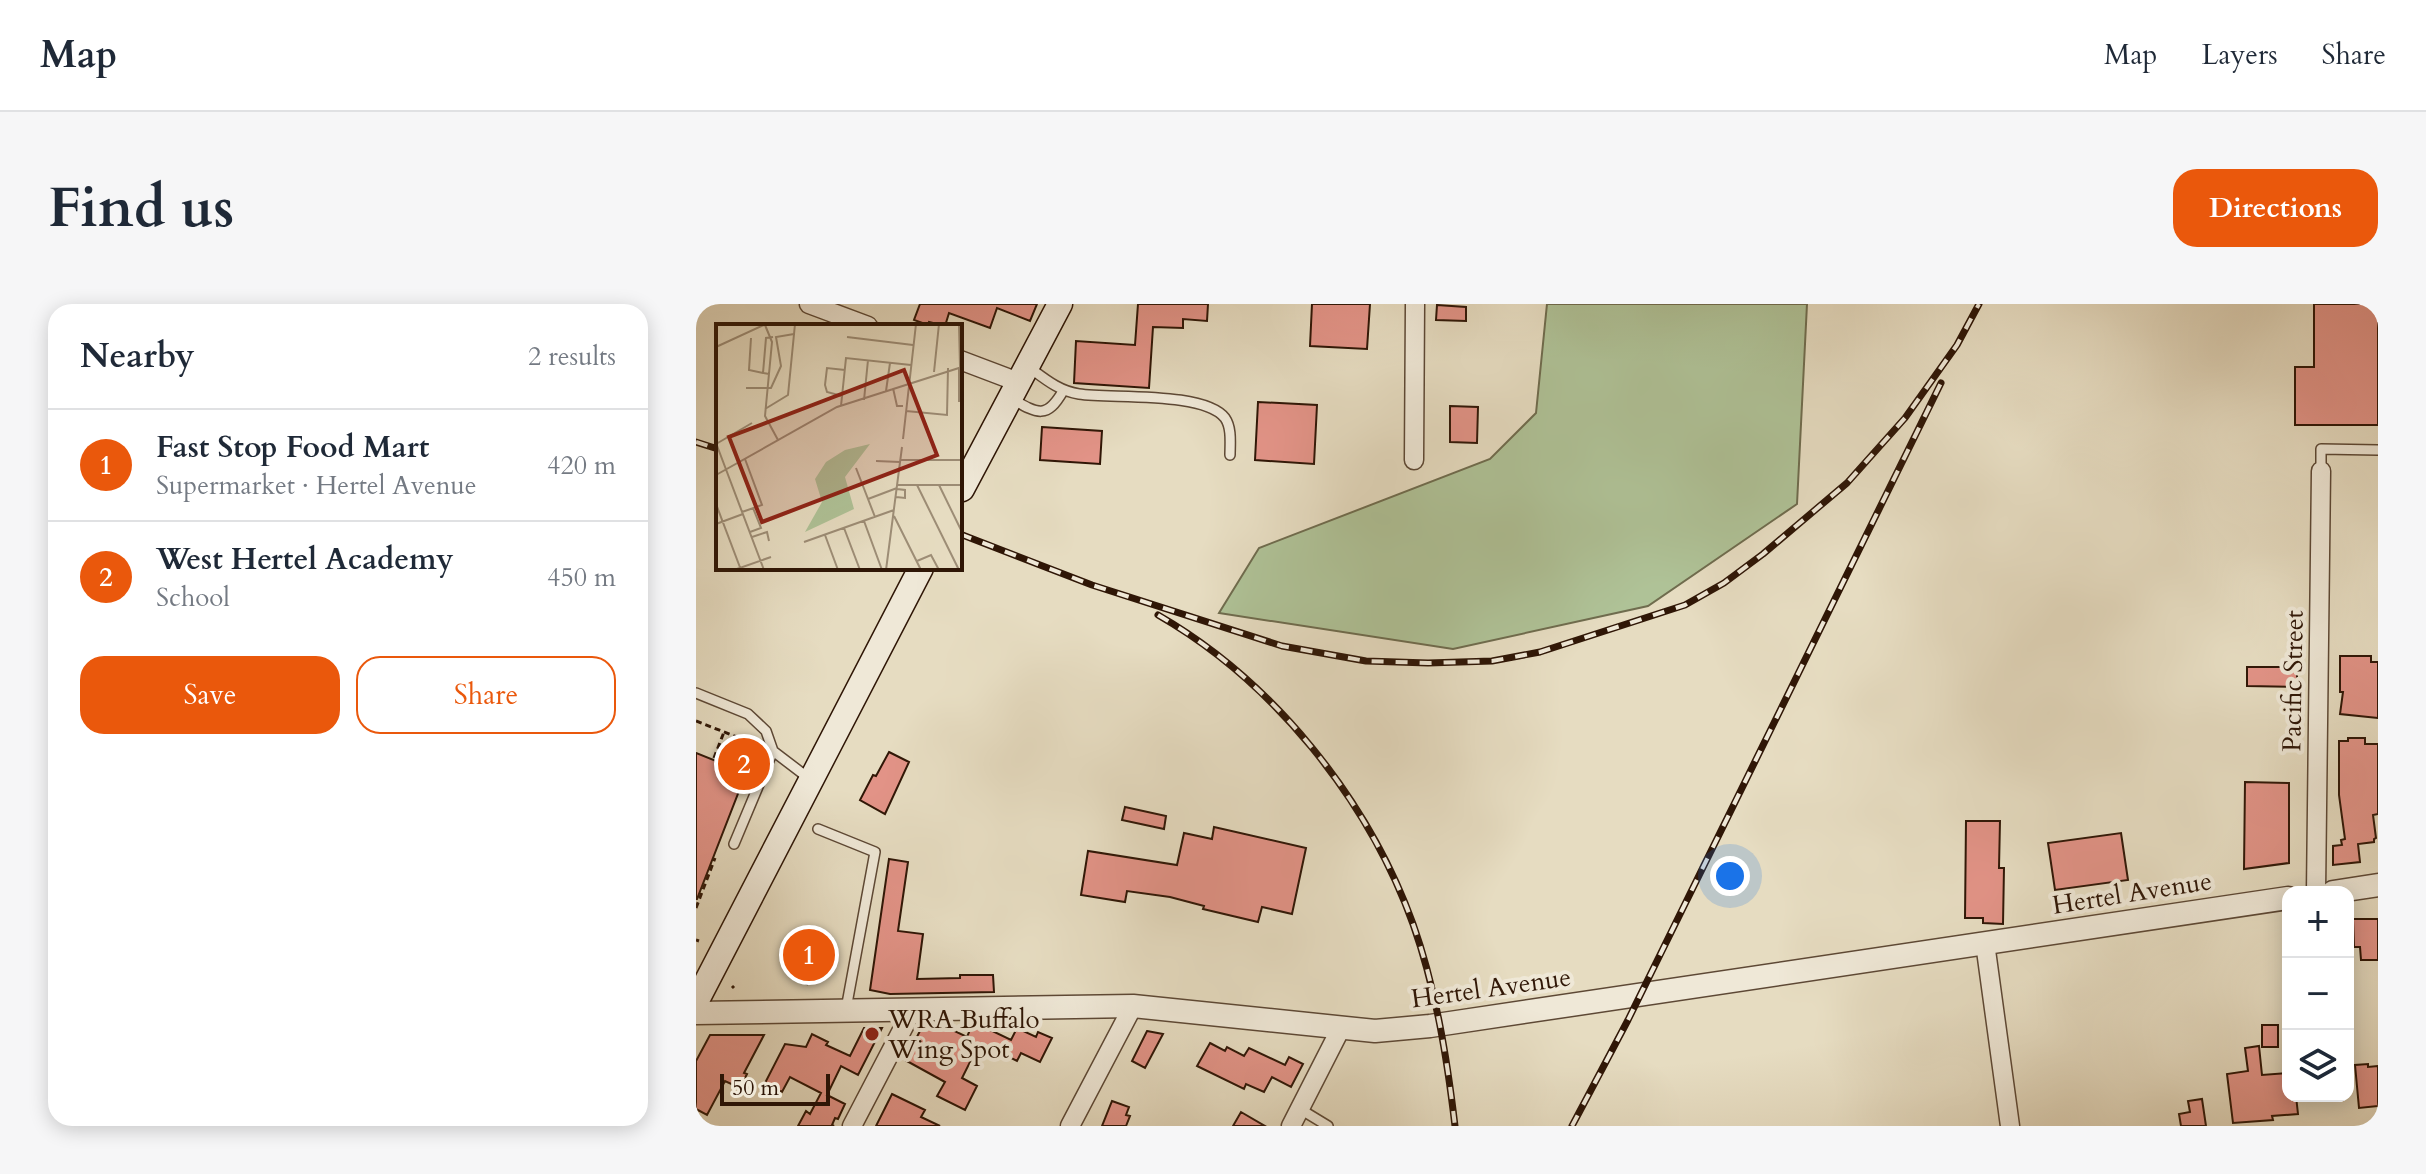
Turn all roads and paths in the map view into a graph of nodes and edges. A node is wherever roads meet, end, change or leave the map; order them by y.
1 (809, 304) edge
2 (1060, 304) edge
3 (1415, 304) edge
4 (863, 324) edge
5 (962, 361) edge
6 (1018, 382) junction
7 (1063, 391) junction
8 (2378, 450) edge
9 (1230, 455) dead end
10 (1414, 460) dead end
11 (2321, 471) joint
12 (962, 489) dead end
13 (920, 570) edge
14 (696, 693) edge
15 (696, 721) edge
16 (724, 732) junction
17 (757, 745) dead end
18 (773, 751) junction
19 (714, 758) dead end
20 (811, 780) junction
21 (818, 829) dead end
22 (734, 844) dead end
23 (715, 858) dead end
24 (2378, 885) edge
25 (2316, 886) edge
26 (2354, 889) edge
27 (2282, 899) edge
28 (696, 908) edge
29 (1985, 943) junction
30 (696, 1002) edge
31 (1133, 1006) junction
32 (912, 1011) junction
33 (845, 1012) junction
34 (696, 1013) edge
35 (1341, 1028) junction
36 (1296, 1118) edge
37 (852, 1126) edge
38 (1070, 1126) edge
39 (1328, 1126) edge
40 (2010, 1126) edge

1 - 4 street
2 - 6 main road
3 - 10 street
5 - 6 street
6 - 7 lane
6 - 7 lane
6 - 12 main road
7 - 9 lane
8 - 11 lane
11 - 25 street, Pacific Street
13 - 20 main road
14 - 18 lane
15 - 16 path
16 - 17 path
16 - 19 path
18 - 20 lane
18 - 22 lane
20 - 30 main road
21 - 33 lane
23 - 28 path
24 - 26 street
27 - 29 street, Hertel Avenue
29 - 35 street, Hertel Avenue
29 - 40 street
31 - 32 street, Hertel Avenue
31 - 35 street, Hertel Avenue
31 - 38 street
32 - 33 street, Hertel Avenue
32 - 37 street
33 - 34 street, Hertel Avenue
35 - 36 street
36 - 39 lane

